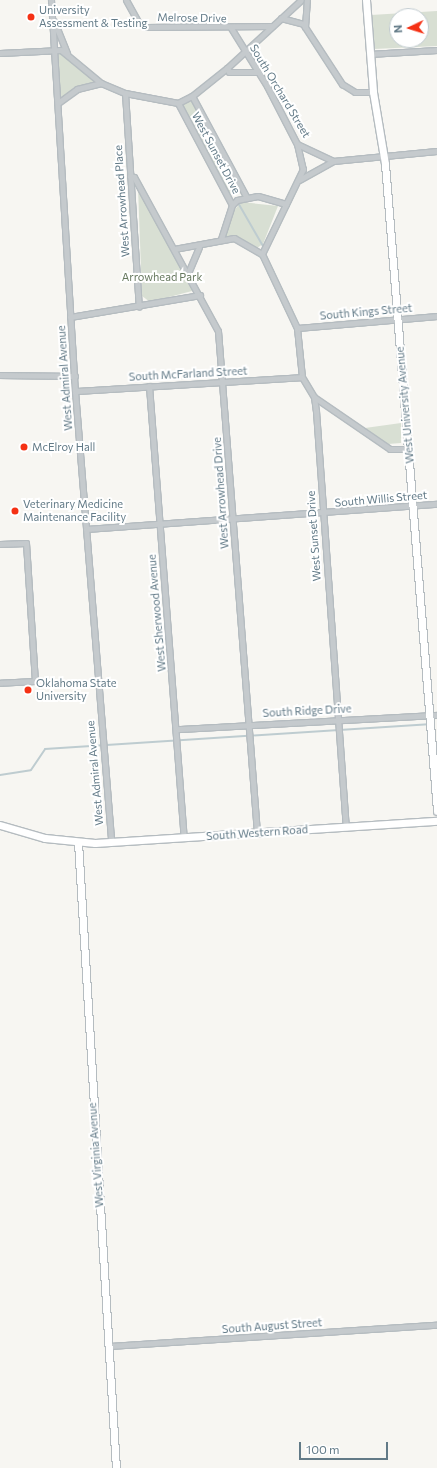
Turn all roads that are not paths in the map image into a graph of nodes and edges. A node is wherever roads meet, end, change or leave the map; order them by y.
1 (51, 0) edge
2 (126, 0) edge
3 (301, 0) edge
4 (308, 0) edge
5 (366, 0) edge
6 (52, 16) junction
7 (282, 18) junction
8 (272, 26) junction
9 (231, 28) junction
10 (305, 28) junction
11 (54, 50) junction
12 (437, 50) edge
13 (245, 51) junction
14 (0, 52) edge
15 (67, 53) junction
16 (370, 54) junction
17 (227, 68) junction
18 (258, 72) junction
19 (102, 83) junction
20 (373, 92) junction
21 (125, 93) junction
22 (192, 96) junction
23 (178, 102) junction
24 (58, 103) junction
25 (297, 144) junction
26 (437, 151) edge
27 (385, 158) junction
28 (333, 161) junction
29 (130, 176) junction
30 (298, 180) junction
31 (247, 198) junction
32 (286, 204) junction
33 (232, 205) junction
34 (221, 239) junction
35 (199, 247) junction
36 (174, 249) junction
37 (262, 254) junction
38 (188, 274) junction
39 (200, 295) junction
40 (139, 307) junction
41 (437, 316) edge
42 (70, 317) junction
43 (398, 318) junction
44 (297, 328) junction
45 (0, 375) edge
46 (75, 376) junction
47 (302, 377) junction
48 (222, 381) junction
49 (149, 386) junction
50 (76, 390) junction
51 (314, 398) junction
52 (409, 449) junction
53 (437, 504) edge
54 (413, 506) junction
55 (322, 513) junction
56 (233, 520) junction
57 (159, 524) junction
58 (86, 528) junction
59 (0, 544) edge
60 (0, 683) edge
61 (432, 717) edge
62 (338, 719) junction
63 (249, 724) junction
64 (178, 729) junction
65 (437, 811) edge
66 (437, 822) edge
67 (0, 825) edge
68 (346, 828) junction
69 (257, 833) junction
70 (184, 838) junction
71 (78, 842) junction
72 (111, 843) junction
73 (437, 1325) edge
74 (108, 1346) junction
75 (116, 1468) edge

1 - 6 street, West Admiral Avenue
2 - 9 street, Melrose Drive
3 - 7 street
4 - 10 street
5 - 16 street, West University Avenue
6 - 11 street, West Admiral Avenue
6 - 15 street
7 - 8 street
7 - 10 street
8 - 9 street, Melrose Drive
8 - 13 street
9 - 13 street, South Orchard Street
10 - 20 street
11 - 14 street
11 - 15 street
11 - 24 street, West Admiral Avenue
12 - 16 street
13 - 17 street
13 - 18 street, South Orchard Street
15 - 19 street
16 - 20 street, West University Avenue
17 - 18 street
17 - 22 street
18 - 25 street, South Orchard Street
19 - 21 street
19 - 24 street
20 - 27 street, West University Avenue
21 - 23 street
21 - 29 street, West Arrowhead Place
22 - 23 street
22 - 31 street, West Sunset Drive
23 - 33 street, West Sunset Drive
24 - 42 street, West Admiral Avenue
25 - 28 street, South Orchard Street
25 - 30 street
26 - 27 street, South Orchard Street
27 - 28 street, South Orchard Street
27 - 43 street, West University Avenue
28 - 30 street
29 - 36 street, West Arrowhead Drive
29 - 40 street, West Arrowhead Place
30 - 32 street
31 - 32 street, West Sunset Drive
31 - 33 street
32 - 37 street
33 - 34 street, West Sunset Drive
34 - 35 street
34 - 37 street
35 - 36 street
35 - 38 street
36 - 38 street, West Arrowhead Drive
37 - 44 street, West Sunset Drive
38 - 39 street, West Arrowhead Drive
39 - 40 street
39 - 48 street, West Arrowhead Drive
40 - 42 street
41 - 43 street, South Kings Street
42 - 46 street, West Admiral Avenue
43 - 44 street, South Kings Street
43 - 52 street, West University Avenue
44 - 47 street, West Sunset Drive
45 - 46 street
46 - 50 street, West Admiral Avenue
47 - 48 street, South McFarland Street
47 - 51 street, West Sunset Drive
48 - 49 street, South McFarland Street
48 - 56 street, West Arrowhead Drive
49 - 50 street, South McFarland Street
49 - 57 street, West Sherwood Avenue
50 - 58 street, West Admiral Avenue
51 - 52 street
51 - 55 street, West Sunset Drive
52 - 54 street, West University Avenue
53 - 54 street, South Willis Street
54 - 55 street, South Willis Street
54 - 61 street, West University Avenue
55 - 56 street, South Willis Street
55 - 62 street, West Sunset Drive
56 - 57 street, South Willis Street
56 - 63 street, West Arrowhead Drive
57 - 58 street, South Willis Street
57 - 64 street, West Sherwood Avenue
58 - 72 street, West Admiral Avenue
59 - 60 street
61 - 62 street, South Ridge Drive
61 - 65 street, West University Avenue
62 - 63 street, South Ridge Drive
62 - 68 street, West Sunset Drive
63 - 64 street, South Ridge Drive
63 - 69 street, West Arrowhead Drive
64 - 70 street, West Sherwood Avenue
66 - 68 street, South Western Road
67 - 71 street, South Western Road
68 - 69 street, South Western Road
69 - 70 street, South Western Road
70 - 72 street, South Western Road
71 - 72 street, South Western Road
71 - 74 street, West Virginia Avenue
73 - 74 street, South August Street
74 - 75 street, West Virginia Avenue

